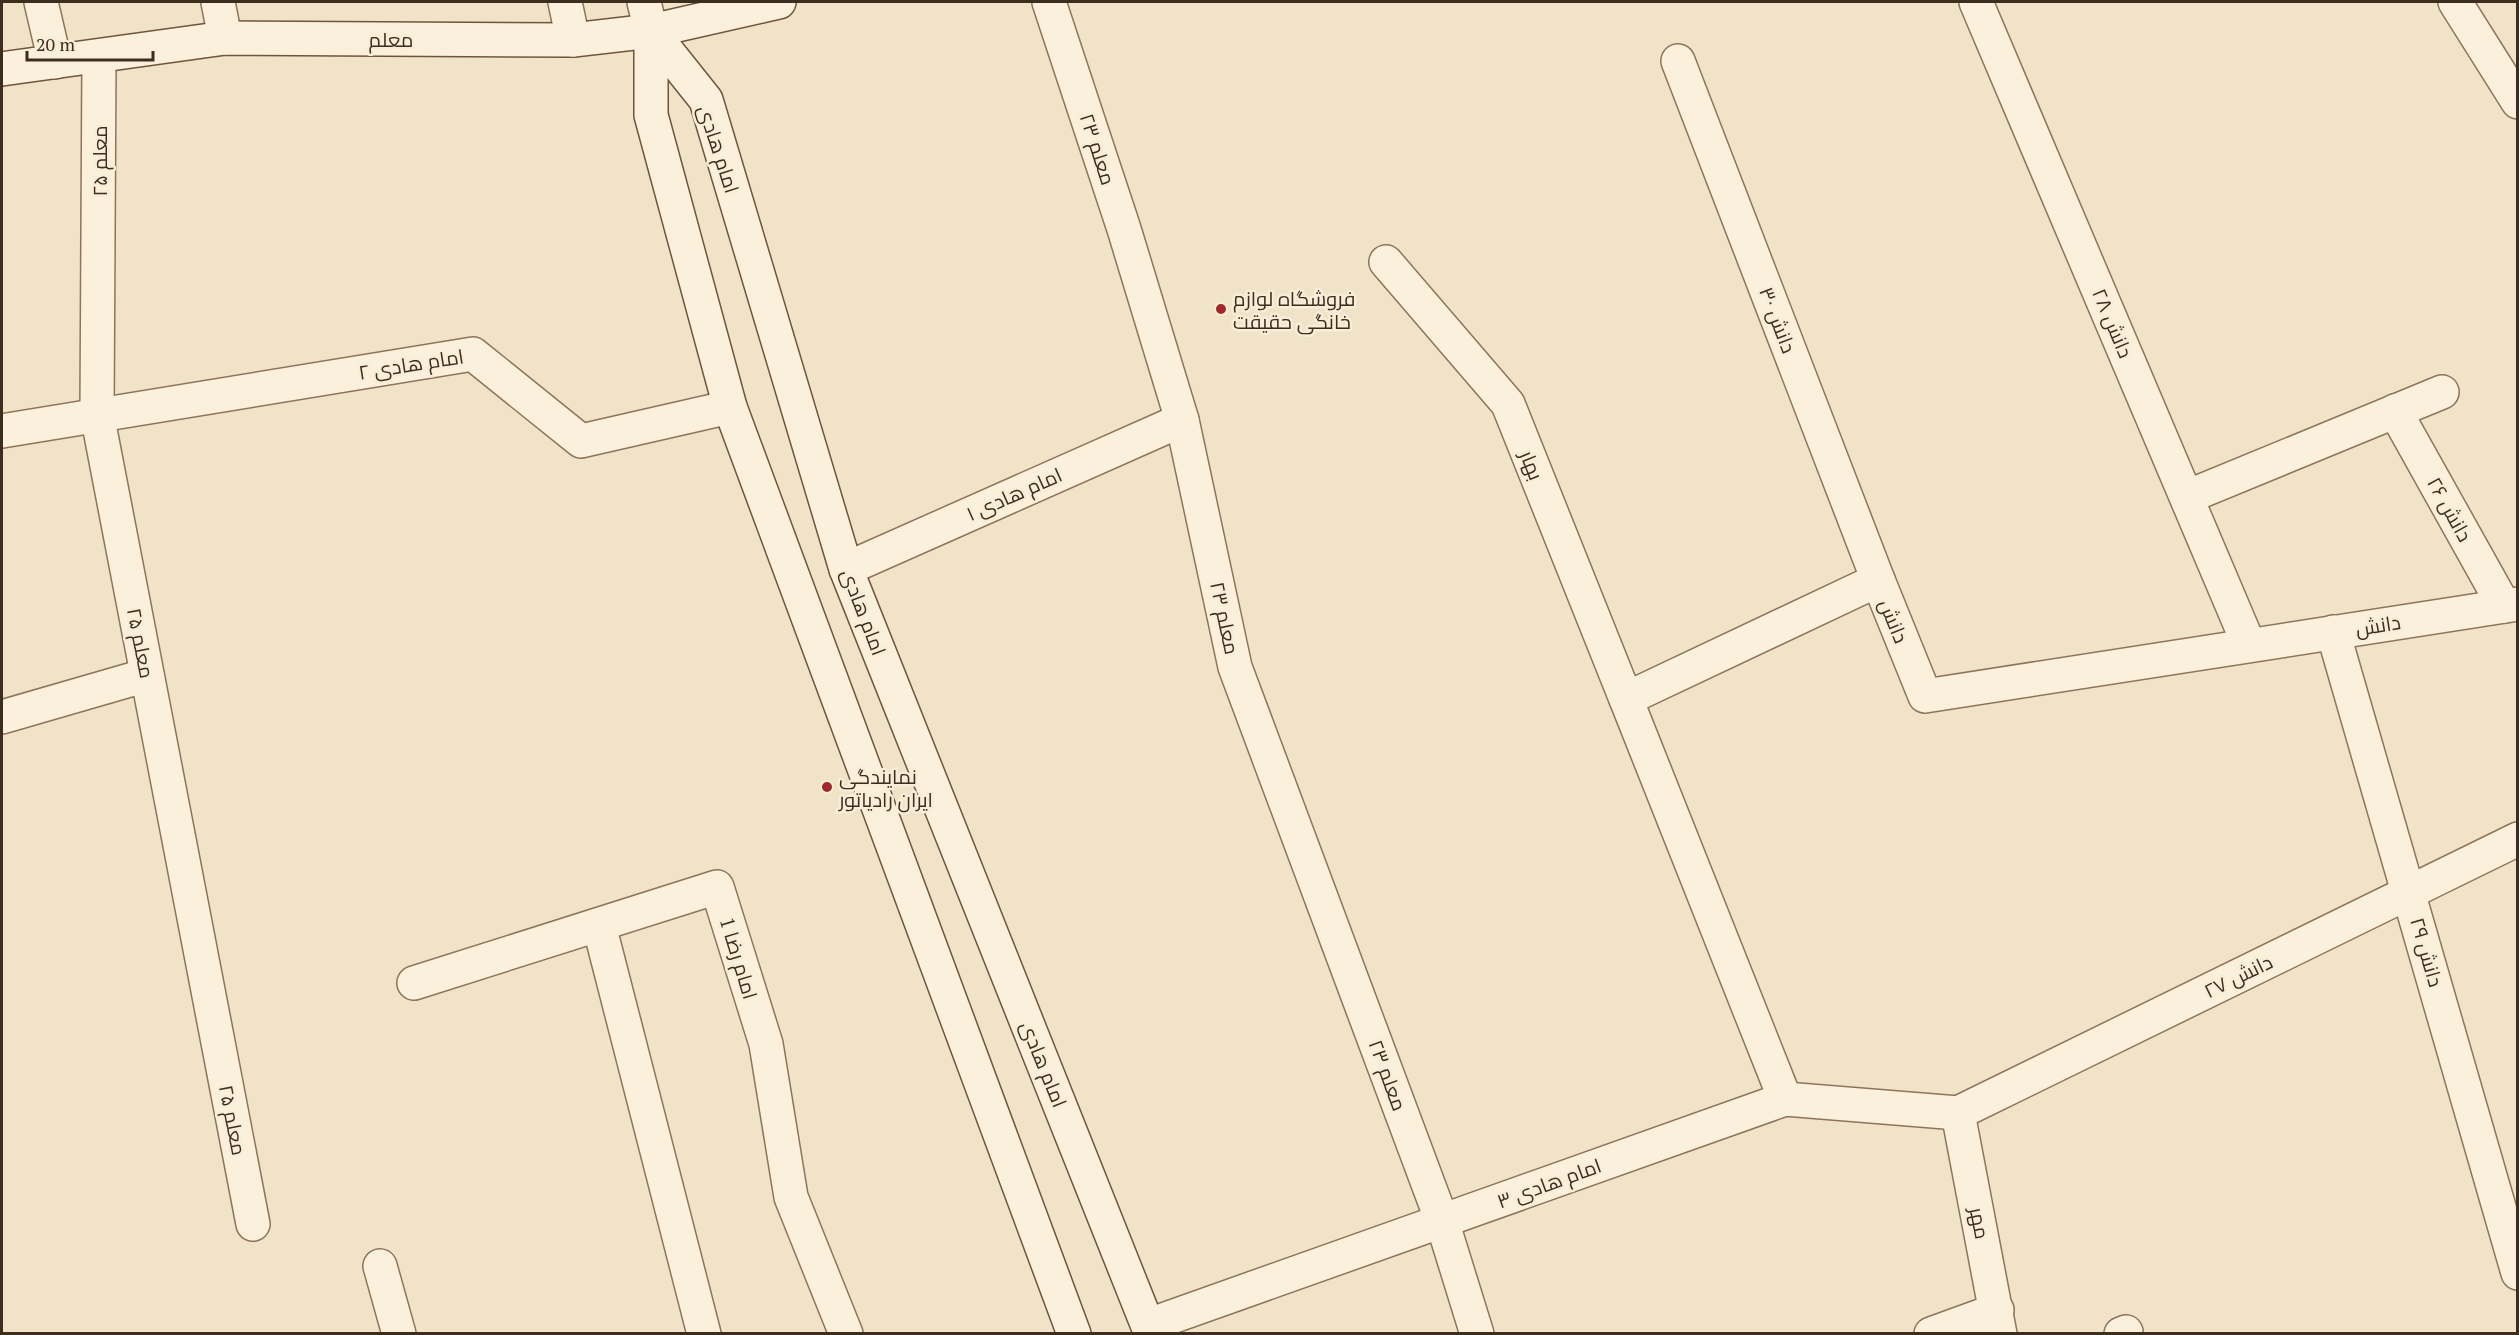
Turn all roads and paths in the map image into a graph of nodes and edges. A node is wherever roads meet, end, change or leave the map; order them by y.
1 (41, 2) edge
2 (218, 2) edge
3 (565, 2) edge
4 (779, 2) edge
5 (1049, 2) edge
6 (1976, 2) edge
7 (2455, 2) edge
8 (648, 16) edge
9 (225, 38) junction
10 (573, 40) junction
11 (99, 56) junction
12 (1678, 61) dead end
13 (55, 62) junction
14 (2, 69) edge
15 (2517, 102) edge
16 (1386, 262) dead end
17 (2442, 392) dead end
18 (730, 407) junction
19 (2395, 411) junction
20 (97, 414) junction
21 (1182, 420) junction
22 (2, 431) edge
23 (2187, 497) junction
24 (846, 569) junction
25 (1878, 580) junction
26 (2511, 605) edge
27 (2333, 632) junction
28 (2249, 645) junction
29 (147, 675) junction
30 (1626, 699) junction
31 (2, 717) edge
32 (2517, 839) edge
33 (2410, 892) junction
34 (599, 924) junction
35 (414, 983) dead end
36 (1785, 1099) junction
37 (1958, 1113) junction
38 (1442, 1221) junction
39 (253, 1224) dead end
40 (380, 1266) dead end
41 (2517, 1273) edge
42 (1998, 1322) edge
43 (1141, 1331) edge
44 (399, 1334) edge
45 (704, 1334) edge
46 (846, 1334) edge
47 (1074, 1334) edge
48 (1477, 1334) edge
49 (1930, 1334) edge

1 - 13 street
2 - 9 street
3 - 10 street
4 - 8 street, معلم
5 - 21 street, معلم ۲۳
6 - 23 street, دانش ۲۸
7 - 15 street
8 - 10 street, معلم
8 - 18 street
8 - 24 street, امام هادی
9 - 10 street, معلم
9 - 11 street, معلم
11 - 13 street, معلم
11 - 20 street, معلم ۲۵
12 - 25 street, دانش ۳۰
13 - 14 street, معلم
16 - 30 street, بهار
17 - 19 street
18 - 20 street, امام هادی ٢
18 - 47 street
19 - 23 street
19 - 26 street, دانش ۲۶
20 - 22 street
20 - 29 street, معلم ۲۵
21 - 24 street, امام هادی ١
21 - 38 street, معلم ۲۳
23 - 28 street, دانش ۲۸
24 - 43 street, امام هادی
25 - 28 street, دانش
25 - 30 street, دانش
26 - 27 street, دانش
27 - 28 street, دانش
27 - 33 street, دانش ٢٩
29 - 31 street
29 - 39 street, معلم ۲۵
30 - 36 street
32 - 33 street, دانش ۲۷
33 - 37 street, دانش ۲۷
33 - 41 street, دانش ٢٩
34 - 35 street, امام رضا 1
34 - 45 street
34 - 46 street, امام رضا 1
36 - 37 street, امام هادی ٣
36 - 38 street, امام هادی ٣
37 - 42 street, مهر
38 - 43 street, امام هادی ٣
38 - 48 street, معلم ۲۳
40 - 44 street
42 - 49 street

